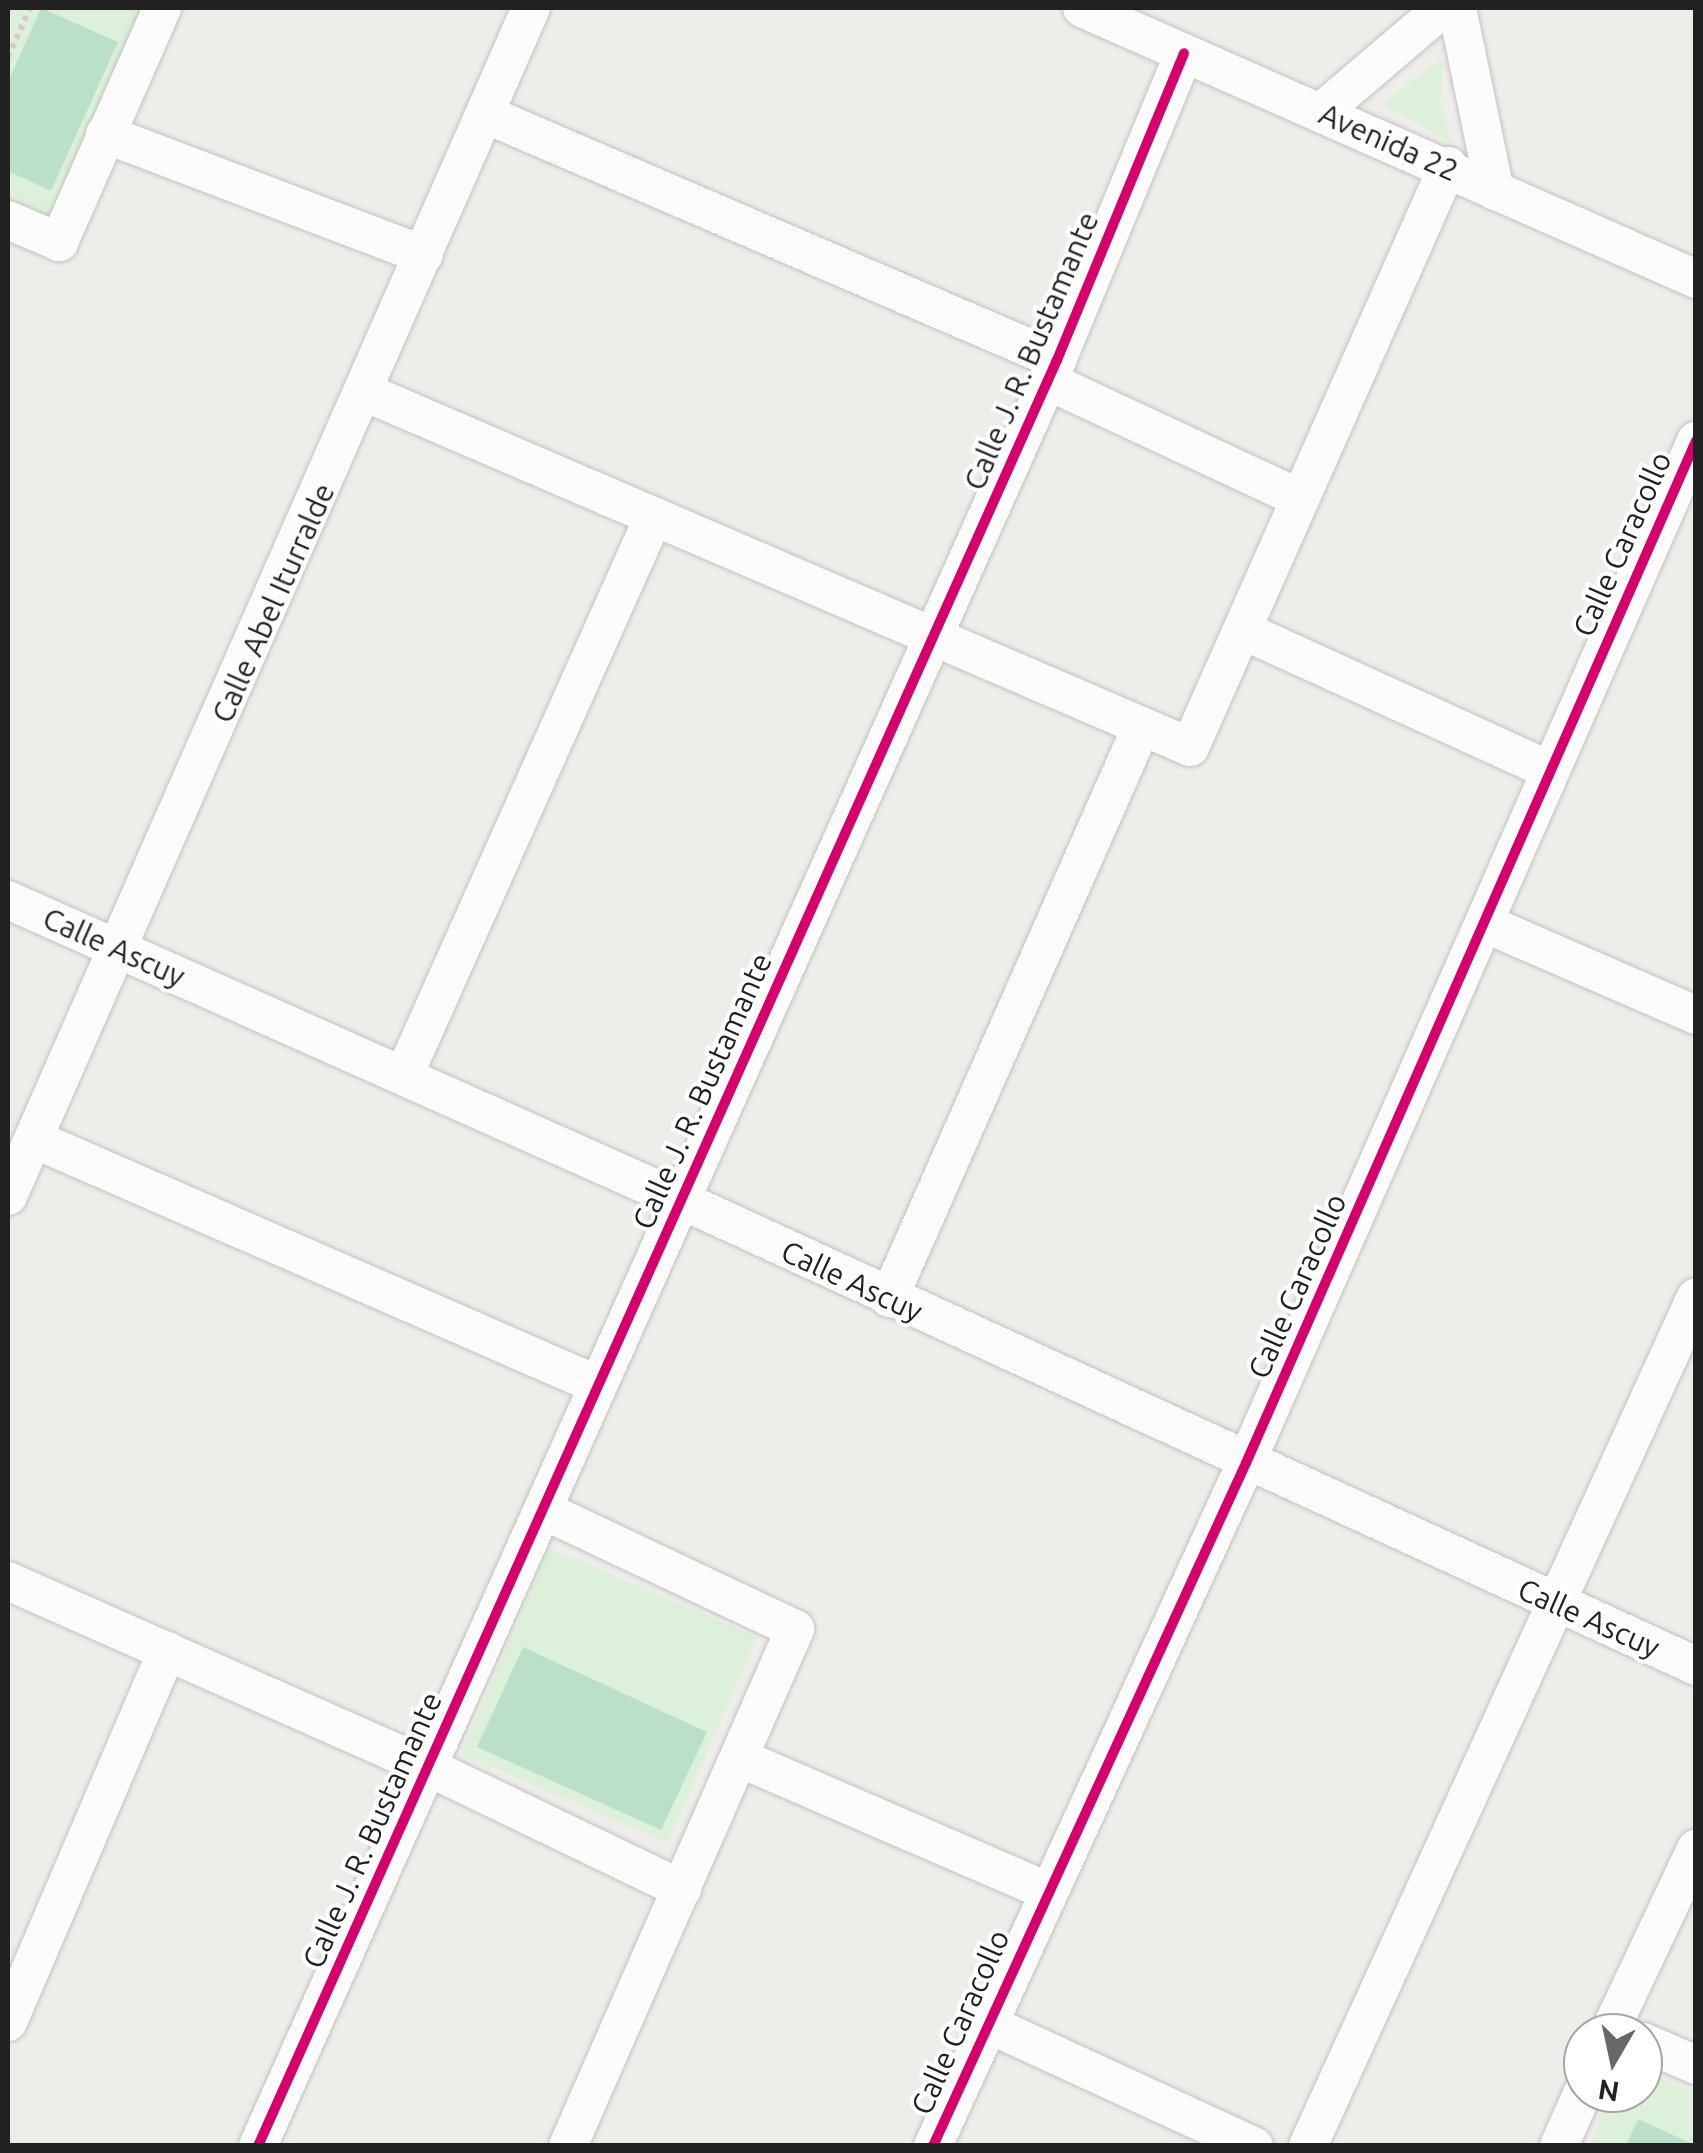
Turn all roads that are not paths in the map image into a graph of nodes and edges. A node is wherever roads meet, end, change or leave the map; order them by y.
1 (162, 8) edge
2 (531, 8) edge
3 (1082, 8) edge
4 (1443, 8) edge
5 (1457, 8) edge
6 (1123, 15) edge
7 (1184, 53) junction
8 (1320, 112) junction
9 (484, 114) junction
10 (105, 134) junction
11 (1448, 166) junction
12 (1495, 192) junction
13 (8, 220) edge
14 (424, 255) junction
15 (1696, 279) edge
16 (1052, 371) junction
17 (366, 392) junction
18 (1696, 441) edge
19 (1300, 498) junction
20 (654, 516) junction
21 (1242, 630) junction
22 (932, 640) junction
23 (1141, 728) junction
24 (1549, 770) junction
25 (8, 900) edge
26 (1484, 923) junction
27 (118, 950) junction
28 (1696, 1015) edge
29 (404, 1075) junction
30 (34, 1139) junction
31 (8, 1196) edge
32 (681, 1200) junction
33 (1696, 1297) edge
34 (889, 1298) junction
35 (598, 1385) junction
36 (1246, 1463) junction
37 (543, 1510) junction
38 (8, 1581) edge
39 (1554, 1603) junction
40 (167, 1651) junction
41 (1696, 1666) edge
42 (742, 1758) junction
43 (428, 1766) junction
44 (1696, 1849) edge
45 (682, 1888) junction
46 (1047, 1891) junction
47 (1630, 2013) edge
48 (8, 2022) edge
49 (986, 2023) junction
50 (1663, 2051) edge
51 (1696, 2065) edge
52 (1574, 2113) edge
53 (258, 2146) edge
54 (568, 2146) edge
55 (933, 2146) edge
56 (1254, 2146) edge
57 (1308, 2146) edge
58 (1559, 2146) edge

1 - 10 street
2 - 9 street, Calle Abel Iturralde
3 - 6 street, Avenida 22
4 - 8 street
5 - 12 street
6 - 7 street, Avenida 22
7 - 8 street, Avenida 22
7 - 16 street, Calle J. R. Bustamante
8 - 11 street, Avenida 22
9 - 14 street, Calle Abel Iturralde
9 - 16 street
10 - 13 street
10 - 14 street
11 - 12 street, Avenida 22
11 - 19 street
12 - 15 street, Avenida 22
14 - 17 street, Calle Abel Iturralde
16 - 19 street
16 - 22 street, Calle J. R. Bustamante
17 - 20 street
17 - 27 street, Calle Abel Iturralde
18 - 24 street, Calle Caracollo
19 - 21 street
20 - 22 street
20 - 29 street
21 - 23 street
21 - 24 street
22 - 23 street
22 - 32 street, Calle J. R. Bustamante
23 - 34 street
24 - 26 street, Calle Caracollo
25 - 27 street, Calle Ascuy
26 - 28 street
26 - 36 street, Calle Caracollo
27 - 29 street, Calle Ascuy
27 - 30 street, Calle Abel Iturralde
29 - 32 street, Calle Ascuy
30 - 31 street, Calle Abel Iturralde
30 - 35 street
32 - 34 street, Calle Ascuy
32 - 35 street, Calle J. R. Bustamante
33 - 39 street
34 - 36 street, Calle Ascuy
35 - 37 street, Calle J. R. Bustamante
36 - 39 street, Calle Ascuy
36 - 46 street, Calle Caracollo
37 - 42 street
37 - 43 street, Calle J. R. Bustamante
38 - 40 street
39 - 41 street, Calle Ascuy
39 - 57 street
40 - 43 street
40 - 48 street
42 - 45 street
42 - 46 street
43 - 45 street
43 - 53 street, Calle J. R. Bustamante
44 - 47 street
45 - 54 street
46 - 49 street, Calle Caracollo
49 - 55 street, Calle Caracollo
49 - 56 street
50 - 51 street
52 - 58 street

